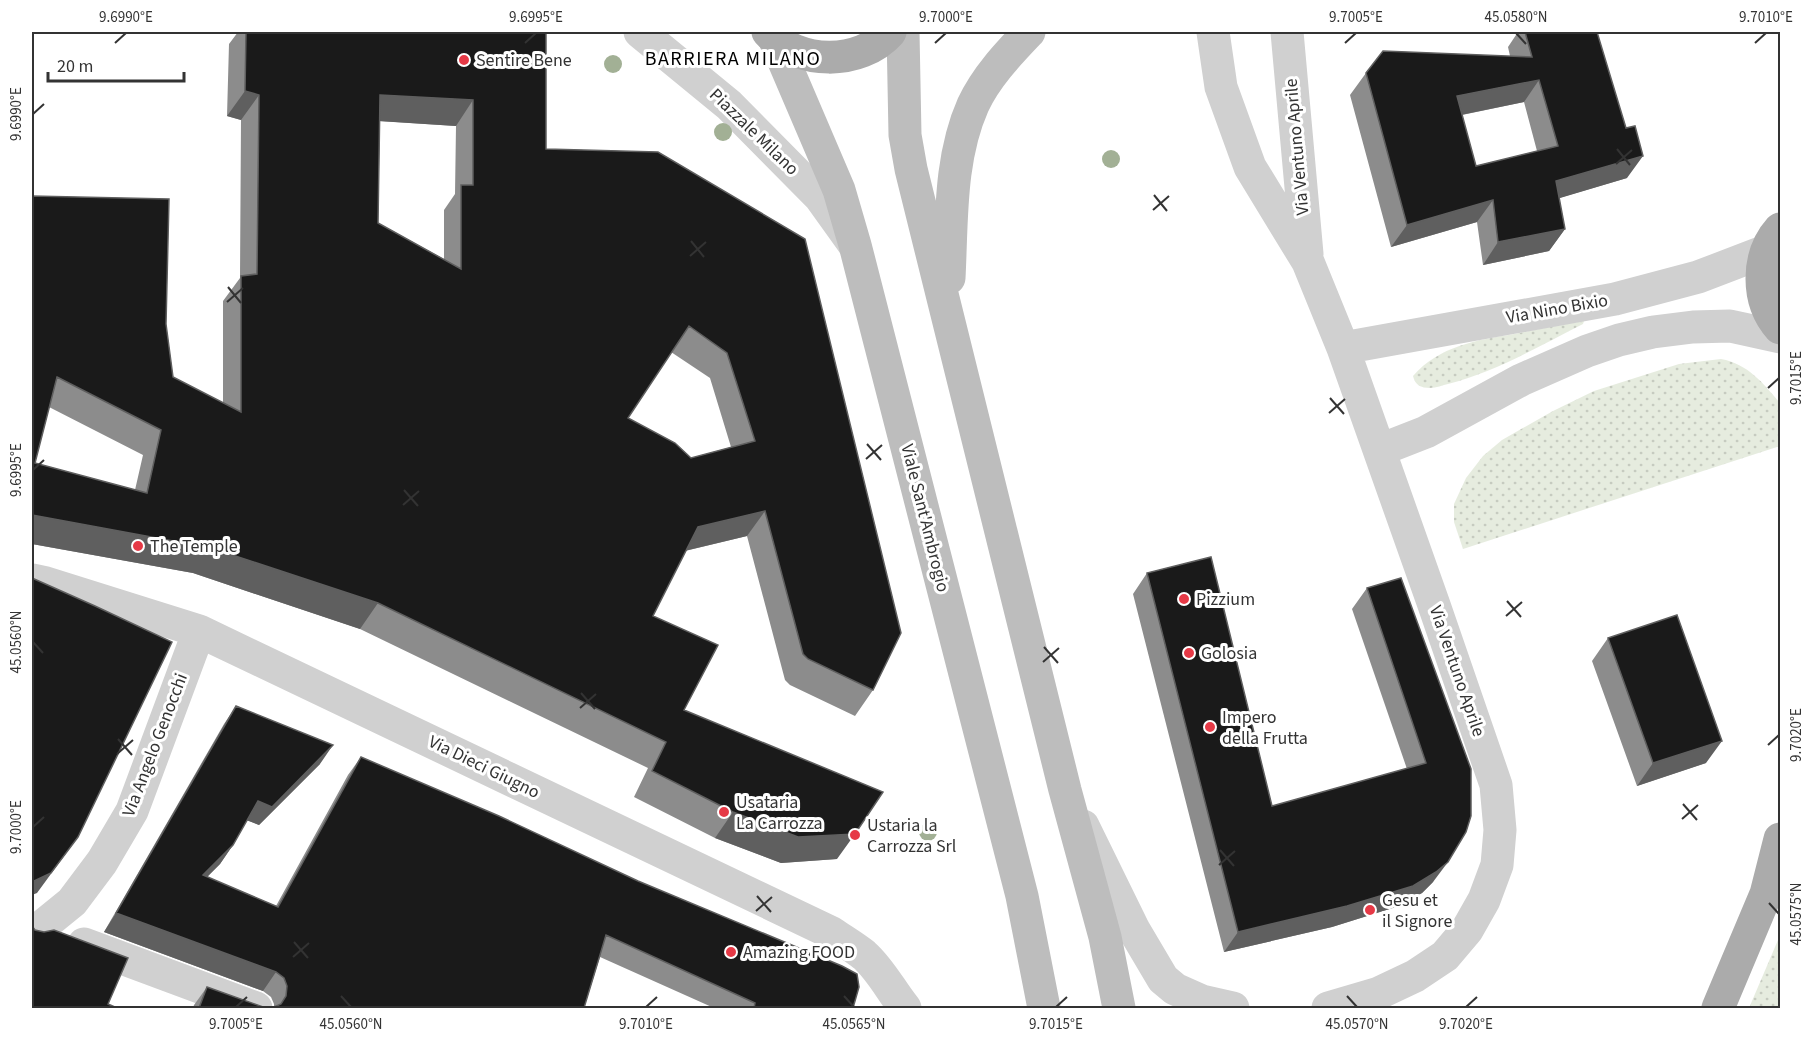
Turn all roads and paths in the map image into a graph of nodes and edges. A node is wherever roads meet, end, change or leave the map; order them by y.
1 (640, 32) edge
2 (890, 32) edge
3 (903, 32) edge
4 (1029, 32) edge
5 (1213, 32) edge
6 (1287, 32) edge
7 (771, 35) edge
8 (1773, 240) edge
9 (855, 245) junction
10 (1308, 262) junction
11 (947, 310) junction
12 (1780, 328) edge
13 (1780, 337) edge
14 (1343, 348) junction
15 (1380, 450) junction
16 (32, 580) edge
17 (199, 631) junction
18 (1065, 790) junction
19 (1780, 839) edge
20 (36, 930) edge
21 (898, 1005) edge
22 (256, 1008) edge
23 (1044, 1008) edge
24 (1119, 1008) edge
25 (1233, 1008) edge
26 (1328, 1008) edge
27 (1718, 1008) edge

1 - 9 street, Piazzale Milano
2 - 7 main road
3 - 11 main road
4 - 11 main road
5 - 10 street, Via Ventuno Aprile
6 - 10 street, Via Ventuno Aprile
7 - 9 main road, Viale Sant'Ambrogio
8 - 12 main road
8 - 14 street, Via Nino Bixio
9 - 23 main road, Viale Sant'Ambrogio
10 - 14 street, Via Ventuno Aprile
11 - 18 main road
13 - 15 street
14 - 15 street, Via Ventuno Aprile
15 - 26 street, Via Ventuno Aprile
16 - 17 street, Via Dieci Giugno
17 - 20 street, Via Angelo Genocchi
17 - 21 street, Via Dieci Giugno
18 - 24 main road
18 - 25 street
19 - 27 main road
20 - 22 street

